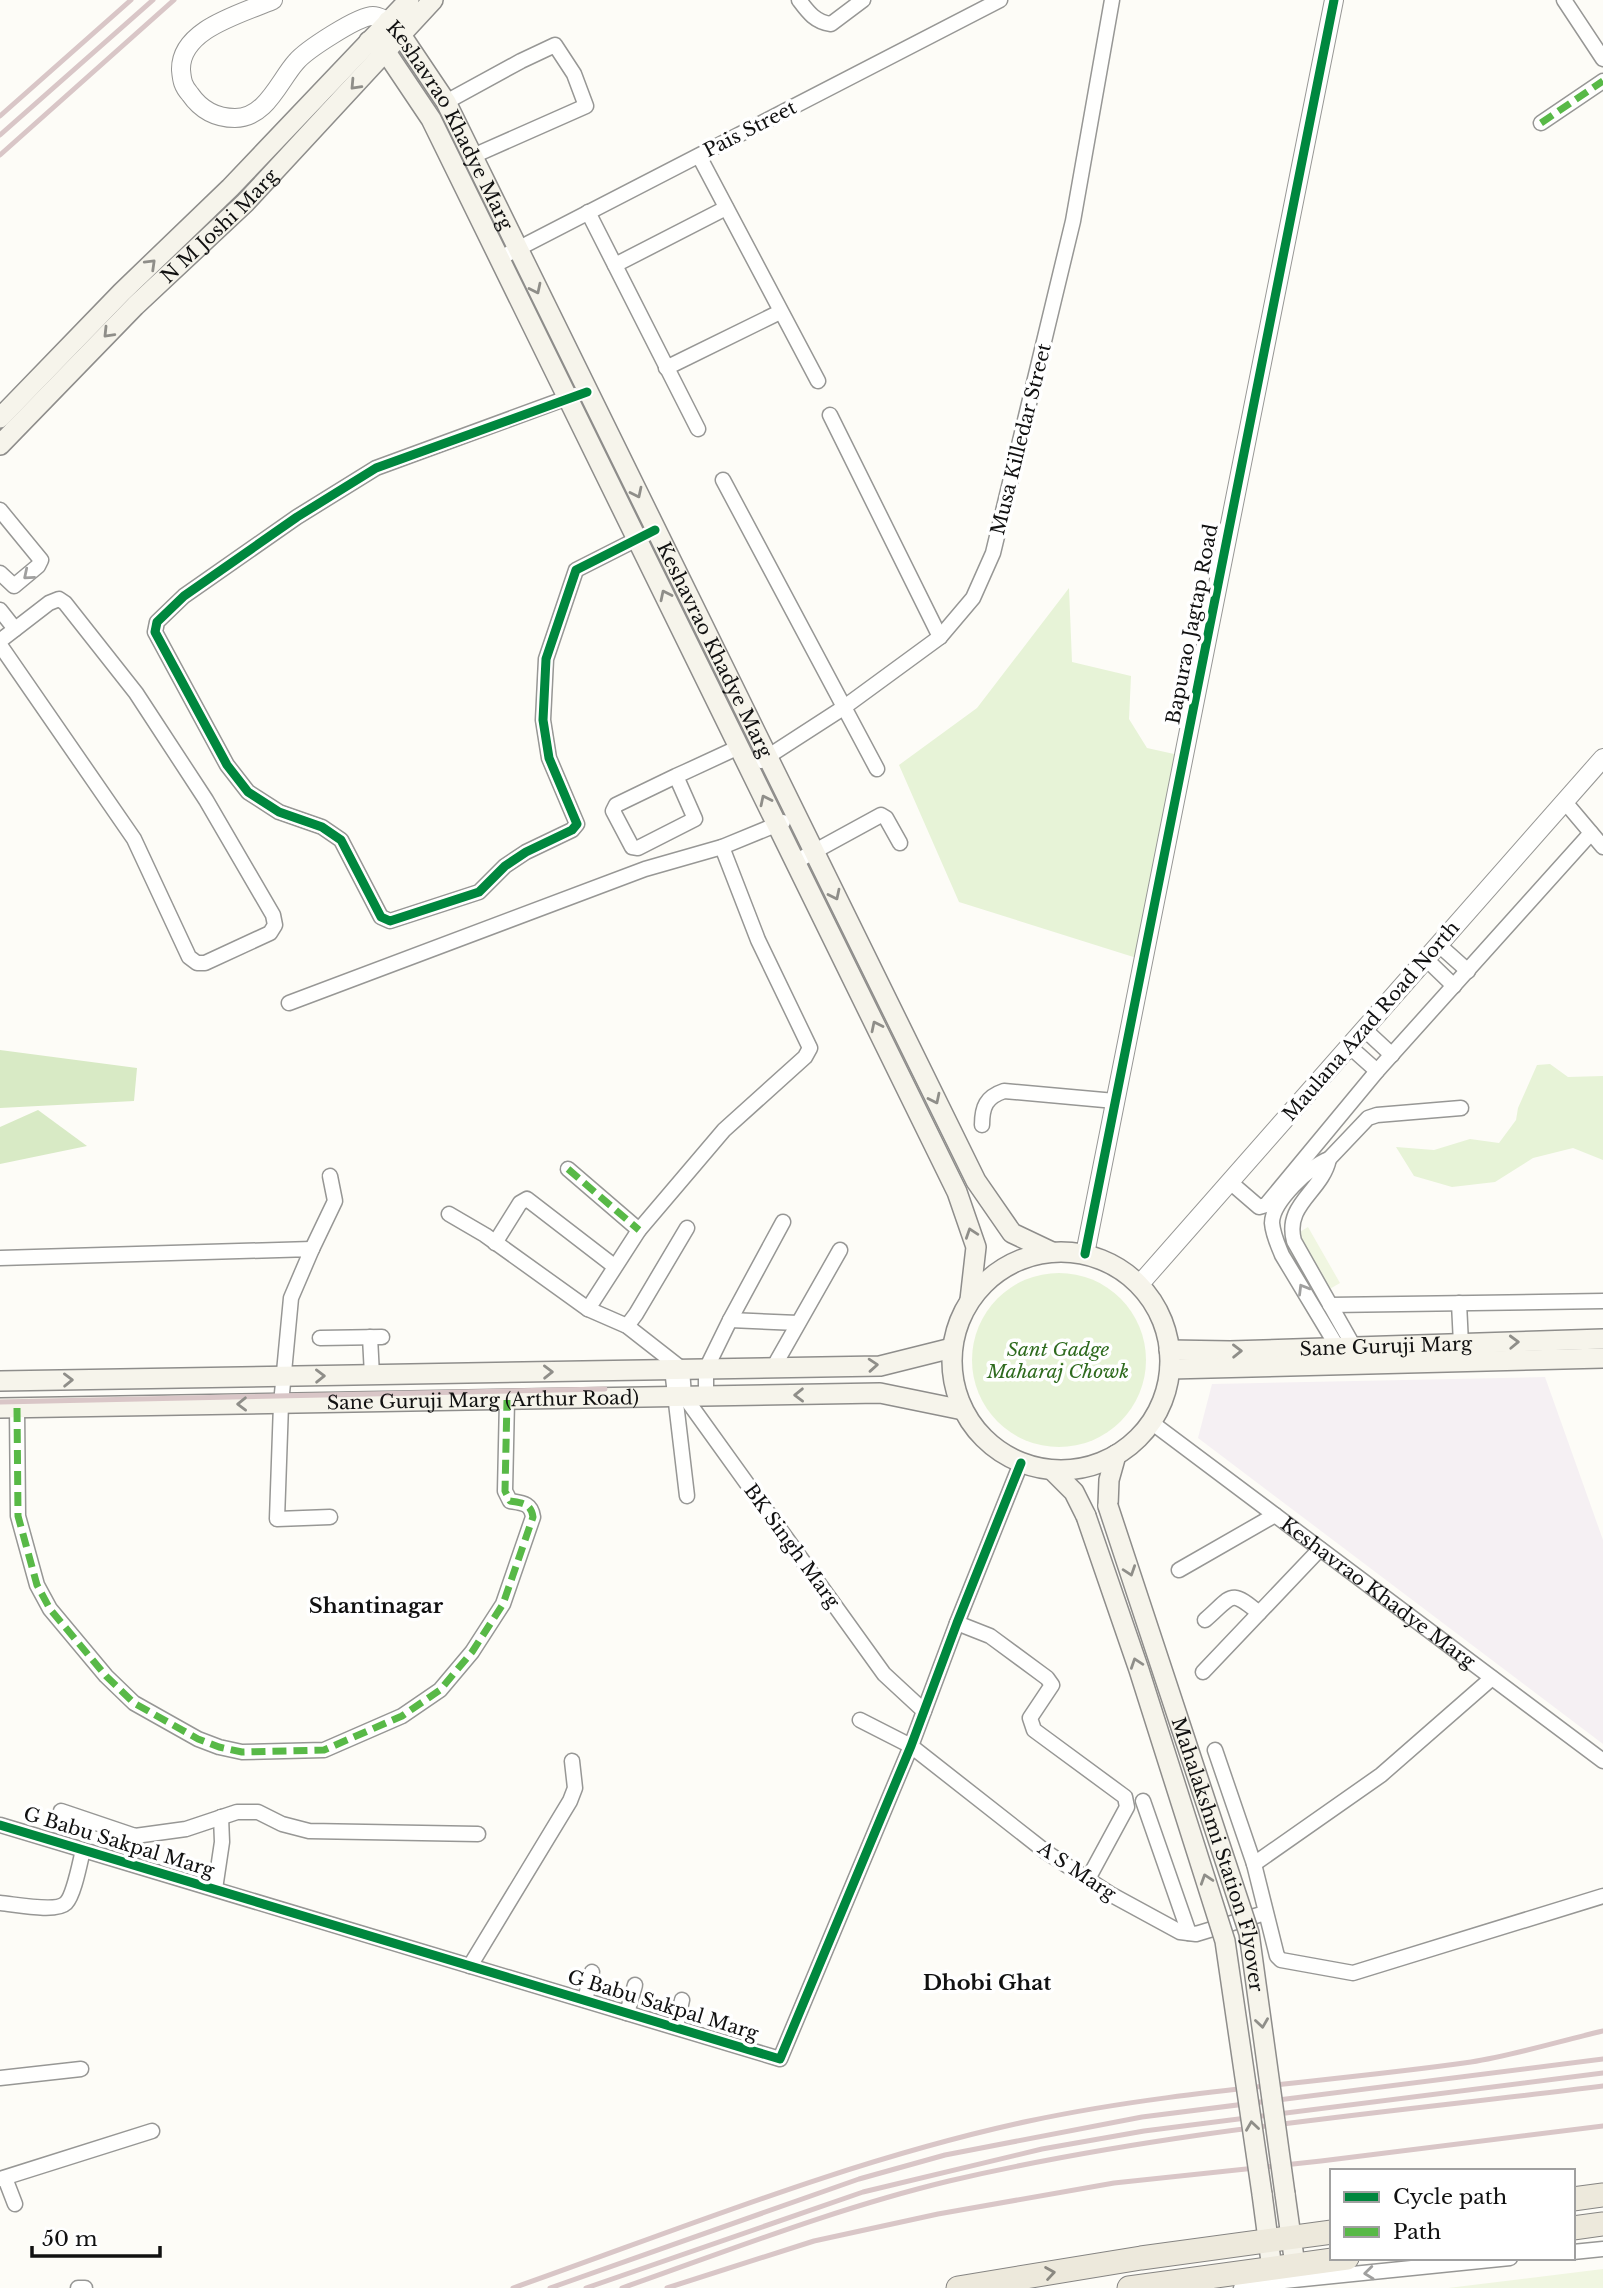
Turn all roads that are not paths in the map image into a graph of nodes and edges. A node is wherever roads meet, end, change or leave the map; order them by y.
1 (273, 0) edge
2 (409, 0) edge
3 (433, 0) edge
4 (799, 0) edge
5 (863, 0) edge
6 (1000, 0) edge
7 (1112, 0) edge
8 (1334, 0) edge
9 (1564, 0) edge
10 (394, 28) junction
11 (335, 34) junction
12 (369, 41) junction
13 (386, 52) junction
14 (1603, 59) edge
15 (1603, 81) edge
16 (446, 102) junction
17 (1541, 123) dead end
18 (473, 156) junction
19 (699, 156) junction
20 (230, 188) junction
21 (245, 203) junction
22 (726, 208) junction
23 (588, 212) junction
24 (177, 239) junction
25 (190, 254) junction
26 (509, 254) junction
27 (615, 265) junction
28 (128, 299) junction
29 (780, 312) junction
30 (666, 368) junction
31 (818, 381) dead end
32 (578, 395) junction
33 (831, 415) dead end
34 (0, 418) edge
35 (698, 429) dead end
36 (0, 445) edge
37 (723, 480) dead end
38 (0, 510) edge
39 (646, 534) junction
40 (0, 573) edge
41 (0, 610) edge
42 (15, 629) junction
43 (940, 637) junction
44 (0, 645) edge
45 (843, 708) junction
46 (739, 747) junction
47 (1603, 758) edge
48 (758, 763) junction
49 (877, 769) dead end
50 (676, 776) junction
51 (1564, 802) junction
52 (796, 816) junction
53 (777, 825) junction
54 (1591, 833) junction
55 (900, 843) dead end
56 (722, 847) junction
57 (1603, 847) edge
58 (813, 851) junction
59 (795, 862) junction
60 (1439, 944) junction
61 (1426, 959) junction
62 (1468, 971) junction
63 (1454, 986) junction
64 (289, 1003) dead end
65 (1364, 1029) junction
66 (1349, 1046) junction
67 (1392, 1055) junction
68 (1377, 1071) junction
69 (1115, 1101) junction
70 (1461, 1108) dead end
71 (982, 1125) dead end
72 (1329, 1159) junction
73 (568, 1168) dead end
74 (330, 1176) dead end
75 (1230, 1182) junction
76 (449, 1214) dead end
77 (783, 1222) dead end
78 (688, 1228) dead end
79 (639, 1230) junction
80 (495, 1243) junction
81 (312, 1249) junction
82 (840, 1250) dead end
83 (1052, 1252) junction
84 (1085, 1254) junction
85 (0, 1258) edge
86 (614, 1266) junction
87 (1139, 1285) junction
88 (970, 1300) junction
89 (1603, 1301) edge
90 (1459, 1303) junction
91 (1330, 1305) junction
92 (587, 1309) junction
93 (730, 1320) junction
94 (798, 1323) junction
95 (627, 1326) junction
96 (320, 1338) dead end
97 (1603, 1339) edge
98 (952, 1348) junction
99 (1346, 1348) junction
100 (1470, 1349) junction
101 (1560, 1350) junction
102 (1603, 1358) edge
103 (1169, 1360) junction
104 (826, 1367) junction
105 (748, 1368) junction
106 (773, 1368) junction
107 (677, 1369) junction
108 (706, 1369) junction
109 (372, 1375) junction
110 (283, 1376) junction
111 (0, 1381) edge
112 (827, 1394) junction
113 (748, 1395) junction
114 (706, 1396) junction
115 (679, 1397) junction
116 (507, 1400) junction
117 (281, 1404) junction
118 (9, 1408) edge
119 (963, 1410) junction
120 (1151, 1422) junction
121 (1116, 1455) junction
122 (1021, 1463) junction
123 (1052, 1470) junction
124 (687, 1496) dead end
125 (1275, 1515) junction
126 (330, 1517) dead end
127 (1320, 1549) junction
128 (1179, 1570) dead end
129 (1259, 1613) junction
130 (1205, 1620) dead end
131 (957, 1623) junction
132 (1203, 1672) dead end
133 (1492, 1678) junction
134 (924, 1711) junction
135 (860, 1720) dead end
136 (911, 1746) junction
137 (1215, 1750) dead end
138 (572, 1761) dead end
139 (1603, 1761) edge
140 (1143, 1801) dead end
141 (61, 1811) dead end
142 (221, 1817) junction
143 (0, 1825) edge
144 (478, 1834) dead end
145 (135, 1836) junction
146 (83, 1850) junction
147 (129, 1863) junction
148 (1254, 1864) junction
149 (1088, 1879) junction
150 (215, 1889) junction
151 (1603, 1896) edge
152 (0, 1903) edge
153 (1265, 1913) junction
154 (1189, 1933) junction
155 (470, 1966) junction
156 (592, 1972) dead end
157 (635, 1986) dead end
158 (586, 2000) junction
159 (682, 2000) dead end
160 (627, 2013) junction
161 (676, 2027) junction
162 (81, 2069) dead end
163 (0, 2078) edge
164 (152, 2131) dead end
165 (2, 2179) edge
166 (1603, 2195) edge
167 (1575, 2199) edge
168 (15, 2204) dead end
169 (1603, 2224) edge
170 (1575, 2228) edge
171 (1330, 2232) edge
172 (1291, 2237) junction
173 (1268, 2241) junction
174 (1603, 2249) edge
175 (1575, 2252) edge
176 (1333, 2260) edge
177 (1490, 2260) edge
178 (1283, 2267) junction
179 (78, 2288) edge
180 (85, 2288) edge
181 (958, 2288) edge
182 (1129, 2288) edge
183 (1241, 2288) edge

1 - 11 street
2 - 10 main road, N M Joshi Marg
3 - 10 main road, N M Joshi Marg
4 - 5 street
6 - 19 street, Pais Street
7 - 43 street, Musa Killedar Street
8 - 69 street, Bapurao Jagtap Road
9 - 14 street
10 - 11 street, Keshavrao Khadye Marg
10 - 12 main road, N M Joshi Marg
10 - 13 main road, N M Joshi Marg
10 - 16 main road, Keshavrao Khadye Marg
11 - 12 street, Keshavrao Khadye Marg
12 - 13 main road, Keshavrao Khadye Marg
12 - 20 main road, N M Joshi Marg
13 -> 21 main road, N M Joshi Marg
13 - 26 main road, Keshavrao Khadye Marg
15 - 17 street
16 - 18 main road, Keshavrao Khadye Marg
16 - 18 street
18 - 26 main road, Keshavrao Khadye Marg
19 - 22 street
19 - 23 street, Pais Street
20 - 21 main road
20 - 24 main road, N M Joshi Marg
21 - 25 main road, N M Joshi Marg
22 - 27 street
22 - 29 street
23 - 26 street, Pais Street
23 - 27 street
24 - 25 main road
28 -> 24 main road, N M Joshi Marg
25 - 28 main road, N M Joshi Marg
26 - 32 main road, Keshavrao Khadye Marg
27 - 30 street
28 - 34 main road, N M Joshi Marg
28 -> 36 main road, N M Joshi Marg
29 - 30 street
29 - 31 street
30 - 35 street
32 - 39 main road, Keshavrao Khadye Marg
32 - 39 street
33 - 43 street
37 - 45 street
38 -> 40 street
46 -> 39 main road, Keshavrao Khadye Marg
39 - 48 main road, Keshavrao Khadye Marg
41 - 42 street
42 - 44 street
42 - 44 street
43 - 45 street, Musa Killedar Street
45 - 48 street, Musa Killedar Street
45 - 49 street
46 - 48 main road, Keshavrao Khadye Marg
46 - 50 street
47 - 51 street, Maulana Azad Road North
48 - 52 main road, Keshavrao Khadye Marg
53 -> 48 main road, Keshavrao Khadye Marg
50 - 50 street
51 - 54 street
51 - 60 street, Maulana Azad Road North
52 - 53 street
52 - 58 main road, Keshavrao Khadye Marg
53 - 56 street
53 - 59 main road, Keshavrao Khadye Marg
54 - 57 street
54 - 62 street
55 - 58 street
56 - 64 street
56 - 79 street
58 - 59 street
58 -> 83 main road, Keshavrao Khadye Marg
88 -> 59 main road, Keshavrao Khadye Marg
60 - 61 street, Maulana Azad Road North
60 - 62 street
61 - 63 street
61 - 65 street, Maulana Azad Road North
62 - 63 street
63 - 67 street
65 - 66 street, Maulana Azad Road North
65 - 67 street
66 - 68 street
66 - 75 street, Maulana Azad Road North
67 - 68 street
68 - 75 street
69 - 71 street
69 - 84 street, Bapurao Jagtap Road
70 - 72 street
72 - 91 street
99 -> 72 street
73 - 79 street
74 - 81 street
75 - 87 street, Maulana Azad Road North
76 - 80 street
77 - 93 street
78 - 95 street
79 - 86 street
80 - 86 street
80 - 92 street
81 - 85 street
81 - 110 street
82 - 94 street
83 - 84 main road
83 - 88 main road
84 - 87 main road
86 - 92 street
87 - 103 main road
88 - 98 main road
89 - 90 street
90 - 91 street
90 - 100 street
91 - 99 street
92 - 95 street
93 - 94 street
93 - 108 street
94 - 106 street
95 - 107 street
96 - 109 street
97 - 101 main road, Sane Guruji Marg
104 -> 98 main road, Sane Guruji Marg (Arthur Road)
98 - 119 main road
99 - 100 main road, Sane Guruji Marg
103 -> 99 main road, Sane Guruji Marg
100 - 101 main road, Sane Guruji Marg
100 - 103 main road, Sane Guruji Marg
101 - 102 main road, Sane Guruji Marg
103 - 120 main road
104 - 106 main road, Sane Guruji Marg (Arthur Road)
104 - 112 main road
105 - 106 main road, Sane Guruji Marg (Arthur Road)
105 - 108 main road, Sane Guruji Marg (Arthur Road)
105 - 113 main road
107 - 108 main road, Sane Guruji Marg (Arthur Road)
109 -> 107 main road, Sane Guruji Marg (Arthur Road)
107 - 115 street
108 - 114 street
110 -> 109 main road, Sane Guruji Marg (Arthur Road)
111 -> 110 main road, Sane Guruji Marg (Arthur Road)
110 - 117 street
112 -> 113 main road, Sane Guruji Marg (Arthur Road)
112 - 119 main road, Sane Guruji Marg (Arthur Road)
113 - 114 main road, Sane Guruji Marg (Arthur Road)
114 - 115 main road, Sane Guruji Marg (Arthur Road)
115 - 116 main road, Sane Guruji Marg (Arthur Road)
115 - 124 street
115 - 134 street, BK Singh Marg
116 - 117 main road, Sane Guruji Marg (Arthur Road)
116 - 118 street
117 -> 118 main road, Sane Guruji Marg (Arthur Road)
117 - 126 street
119 - 122 main road
120 - 121 main road
120 - 125 street, Keshavrao Khadye Marg
121 - 123 main road
121 -> 172 main road, Mahalakshmi Station Flyover, bridge
122 - 123 main road
122 - 131 street, G Babu Sakpal Marg
173 -> 123 main road, Mahalakshmi Station Flyover, bridge
125 - 127 street, Keshavrao Khadye Marg
125 - 128 street
127 - 129 street
127 - 133 street, Keshavrao Khadye Marg
129 - 130 street
129 - 132 street
131 - 134 street, G Babu Sakpal Marg
131 - 149 street
133 - 139 street, Keshavrao Khadye Marg
133 - 148 street
134 - 136 street, G Babu Sakpal Marg
135 - 136 street, A S Marg
136 - 149 street, A S Marg
136 - 161 street, G Babu Sakpal Marg
137 - 148 street
138 - 155 street
140 - 154 street
141 - 145 street
142 - 144 street
142 - 145 street
142 - 150 street
143 - 146 street, G Babu Sakpal Marg
145 - 147 street
146 - 147 street, G Babu Sakpal Marg
146 - 152 street
147 - 150 street, G Babu Sakpal Marg
148 - 153 street
149 - 154 street, A S Marg
150 - 155 street, G Babu Sakpal Marg
151 - 153 street
153 - 154 street
155 - 158 street, G Babu Sakpal Marg
156 - 158 street
157 - 160 street
158 - 160 street, G Babu Sakpal Marg
159 - 161 street
160 - 161 street, G Babu Sakpal Marg
162 - 163 street
164 - 165 street
165 - 168 street
166 - 167 main road
169 - 170 main road
171 - 172 main road
172 - 173 main road
172 - 178 main road, Mahalakshmi Station Flyover
173 - 178 main road, Mahalakshmi Station Flyover
181 -> 173 main road
174 - 175 street
176 - 178 main road
177 -> 183 street
178 - 182 main road
179 - 180 street

